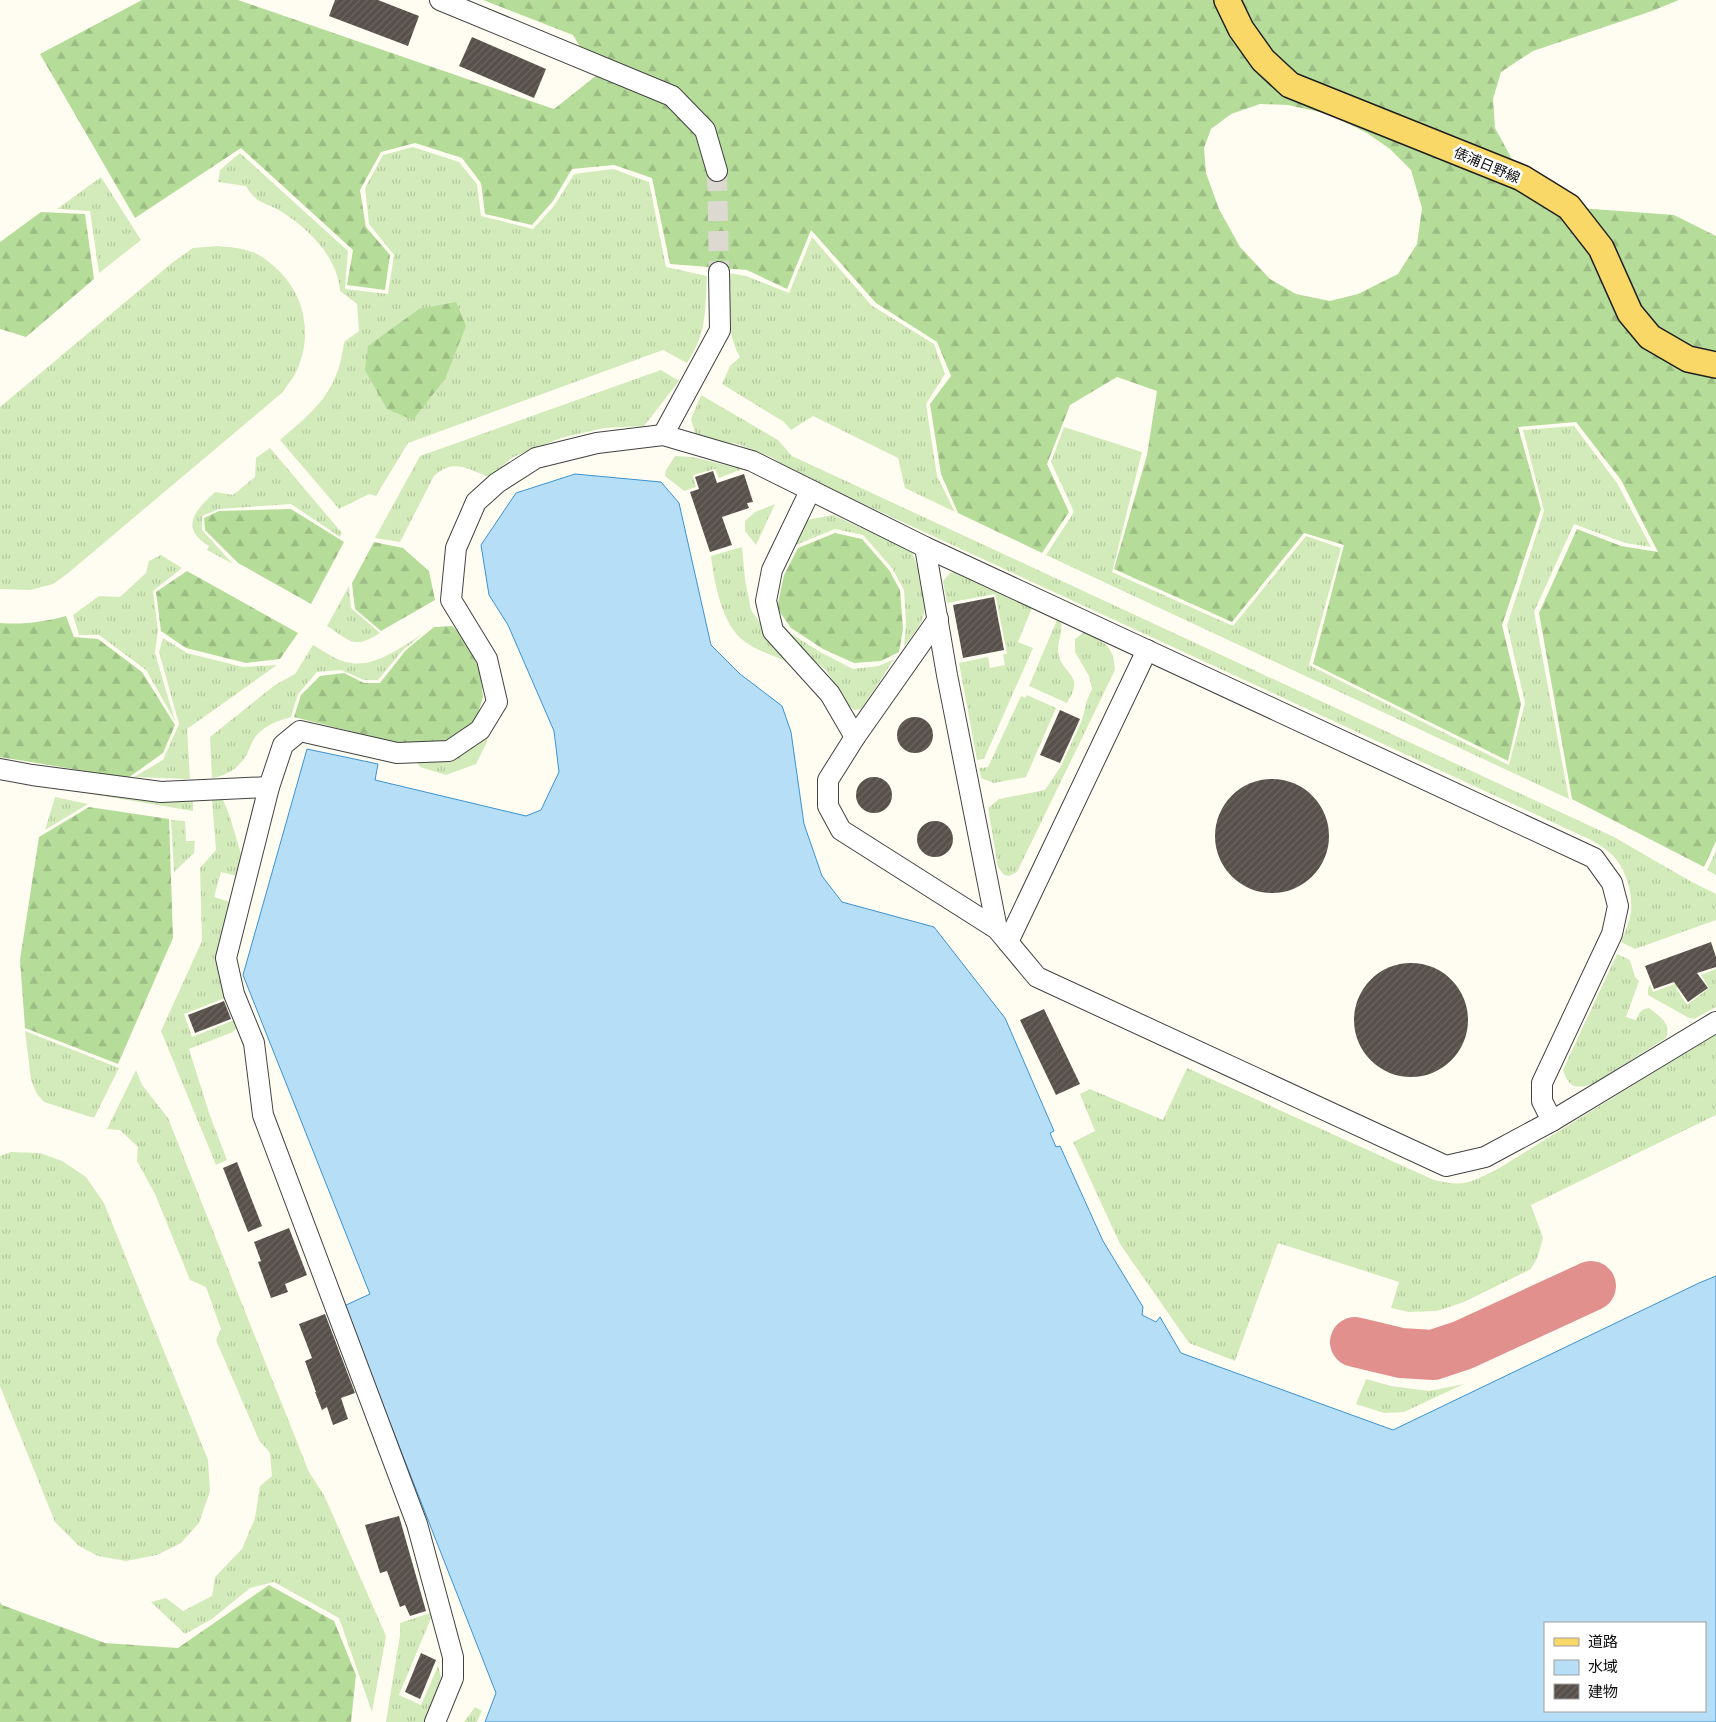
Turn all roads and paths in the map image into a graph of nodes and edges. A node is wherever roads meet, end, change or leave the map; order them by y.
1 (440, 0) edge
2 (1227, 0) edge
3 (717, 171) tunnel mouth
4 (719, 272) tunnel mouth
5 (1716, 365) edge
6 (663, 435) junction
7 (810, 491) junction
8 (925, 547) junction
9 (938, 619) junction
10 (1146, 650) junction
11 (854, 737) junction
12 (0, 769) edge
13 (269, 787) junction
14 (1002, 935) junction
15 (1716, 1022) edge
16 (1552, 1121) junction
17 (435, 1722) edge

1 - 3 street
2 - 5 main road, 俵浦日野線
4 - 6 street
6 - 7 street
6 - 13 street
7 - 8 street
7 - 11 street
8 - 9 street
8 - 10 street
9 - 11 street
9 - 14 street
10 - 14 street
10 - 16 street
11 - 14 street
12 - 13 street
13 - 17 street
14 - 16 street
15 - 16 street

